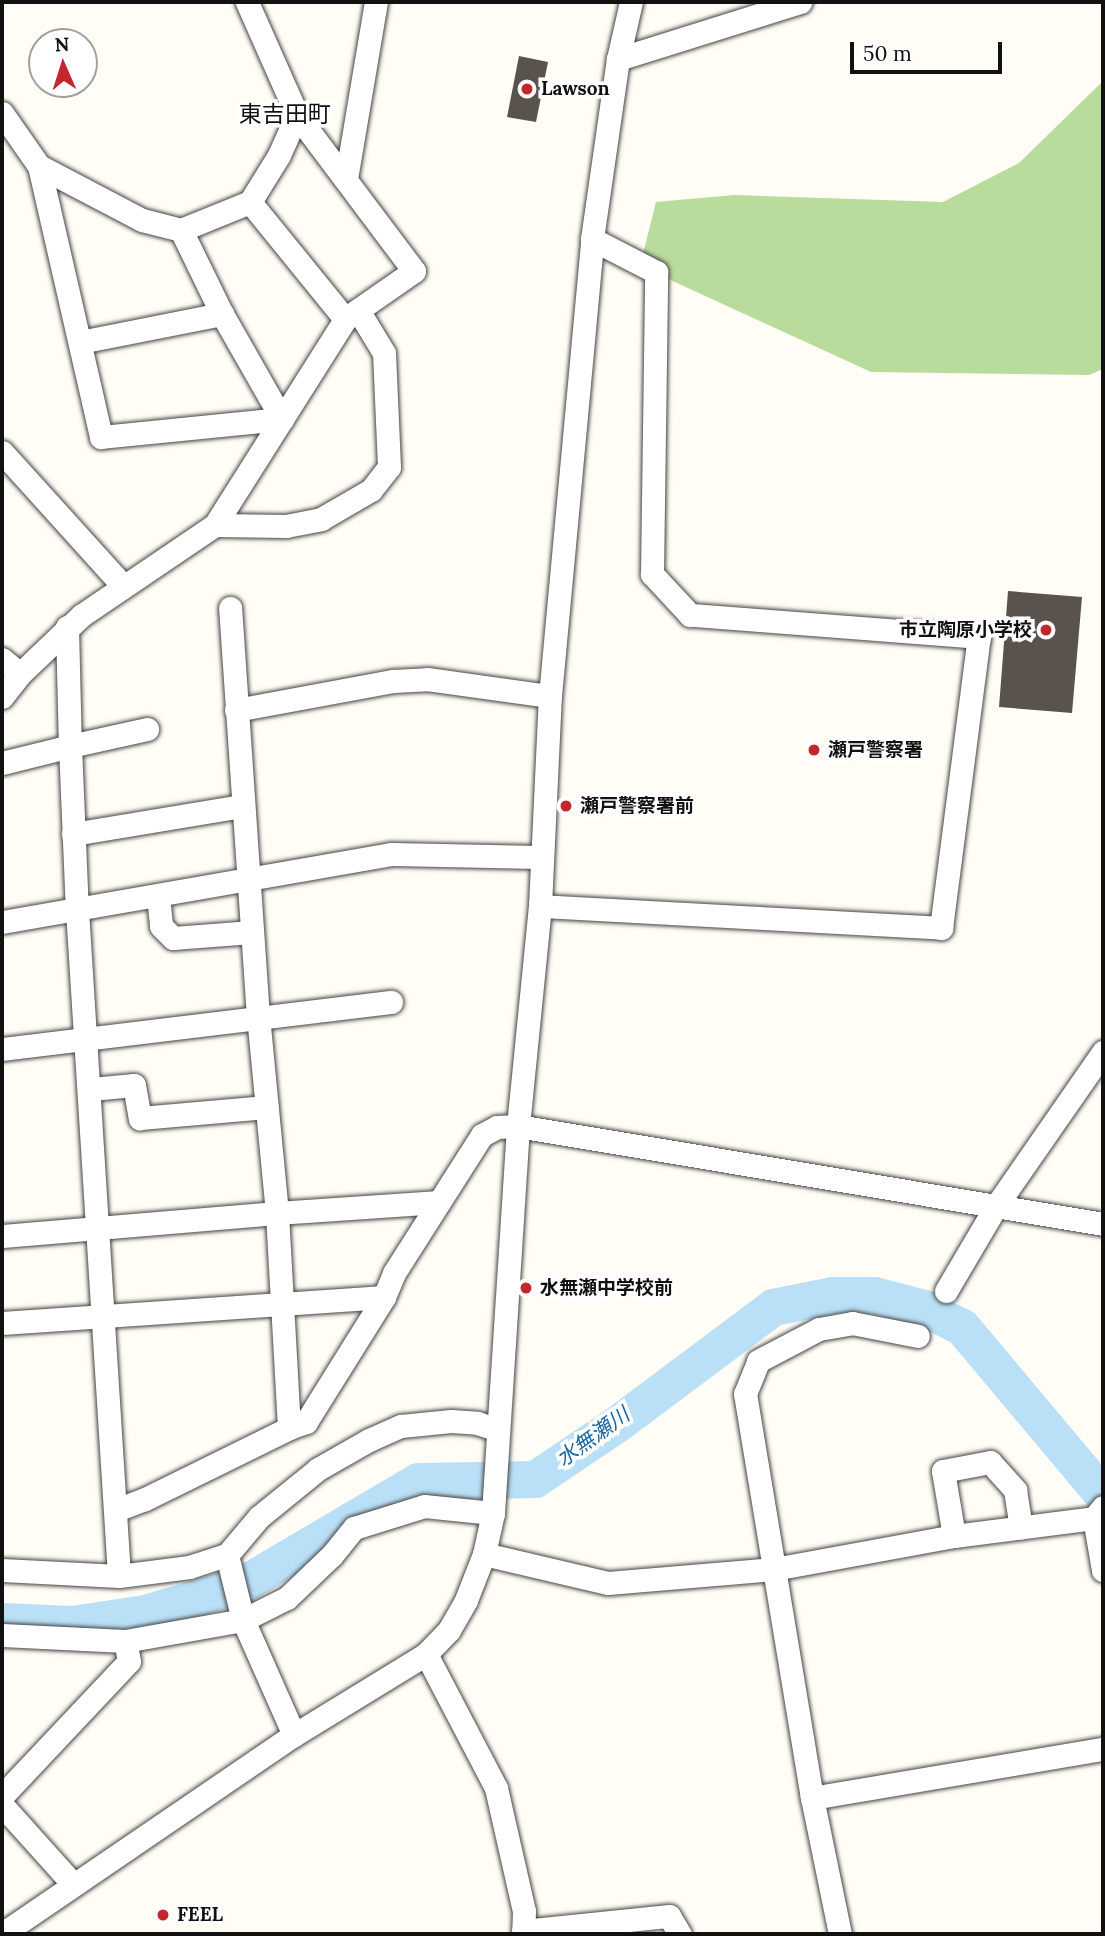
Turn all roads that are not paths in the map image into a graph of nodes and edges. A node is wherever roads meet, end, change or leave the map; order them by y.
1 (247, 2) edge
2 (376, 2) edge
3 (800, 2) edge
4 (629, 3) edge
5 (618, 59) junction
6 (2, 113) edge
7 (297, 115) junction
8 (39, 166) junction
9 (346, 179) junction
10 (250, 202) junction
11 (181, 230) junction
12 (592, 239) junction
13 (222, 314) junction
14 (352, 315) junction
15 (80, 342) junction
16 (282, 419) junction
17 (2, 452) edge
18 (215, 525) junction
19 (123, 586) junction
20 (230, 608) dead end
21 (67, 627) junction
22 (2, 659) edge
23 (20, 674) junction
24 (550, 696) junction
25 (2, 697) edge
26 (236, 709) junction
27 (147, 729) dead end
28 (70, 746) junction
29 (2, 763) edge
30 (242, 806) junction
31 (73, 834) junction
32 (540, 857) junction
33 (248, 879) junction
34 (158, 896) junction
35 (540, 906) junction
36 (77, 910) junction
37 (2, 922) edge
38 (252, 932) junction
39 (391, 1002) dead end
40 (258, 1017) junction
41 (87, 1039) junction
42 (2, 1049) edge
43 (1103, 1052) edge
44 (91, 1089) junction
45 (267, 1107) junction
46 (518, 1126) junction
47 (439, 1202) junction
48 (996, 1206) junction
49 (277, 1213) junction
50 (1103, 1224) edge
51 (97, 1229) junction
52 (2, 1236) edge
53 (946, 1291) dead end
54 (384, 1297) junction
55 (280, 1306) junction
56 (103, 1316) junction
57 (2, 1323) edge
58 (918, 1336) dead end
59 (289, 1428) junction
60 (496, 1429) junction
61 (116, 1510) junction
62 (1099, 1512) edge
63 (493, 1513) junction
64 (1021, 1528) junction
65 (954, 1536) junction
66 (484, 1554) junction
67 (227, 1555) junction
68 (774, 1569) junction
69 (2, 1570) edge
70 (1103, 1570) edge
71 (119, 1576) junction
72 (243, 1620) junction
73 (2, 1635) edge
74 (125, 1642) junction
75 (426, 1654) junction
76 (294, 1735) junction
77 (1103, 1749) edge
78 (2, 1796) edge
79 (812, 1798) junction
80 (2, 1805) edge
81 (72, 1883) junction
82 (523, 1933) edge
83 (2, 1934) edge
84 (680, 1934) edge
85 (839, 1934) edge

1 - 7 street
2 - 9 street
3 - 5 street
4 - 5 street
5 - 12 street
6 - 8 street
7 - 9 street
7 - 10 street
8 - 11 street
8 - 15 street
9 - 14 street
10 - 11 street
10 - 14 street
11 - 13 street
12 - 24 street
12 - 35 street
13 - 15 street
13 - 16 street
14 - 16 street
14 - 18 street
15 - 16 street
16 - 18 street
17 - 19 street
18 - 19 street
19 - 21 street
20 - 26 street
21 - 23 street
21 - 28 street
22 - 23 street
23 - 25 street
24 - 26 street
24 - 32 street
26 - 30 street
27 - 28 street
28 - 29 street
28 - 31 street
30 - 31 street
30 - 33 street
31 - 36 street
32 - 33 street
32 - 35 street
33 - 34 street
33 - 38 street
34 - 36 street
34 - 38 street
35 - 46 street
36 - 37 street
36 - 41 street
38 - 40 street
39 - 40 street
40 - 41 street
40 - 45 street
41 - 42 street
41 - 44 street
43 - 48 street
44 - 45 street
44 - 51 street
45 - 49 street
46 - 47 street
46 - 48 street
46 - 60 street
47 - 49 street
47 - 54 street
48 - 50 street
48 - 53 street
49 - 51 street
49 - 55 street
51 - 52 street
51 - 56 street
54 - 55 street
54 - 59 street
55 - 56 street
55 - 59 street
56 - 57 street
56 - 61 street
58 - 68 street
59 - 61 street
60 - 63 street
60 - 67 street
61 - 71 street
62 - 64 street
62 - 70 street
63 - 66 street
63 - 72 street
64 - 65 street
64 - 65 street
65 - 68 street
66 - 68 street
66 - 75 street
67 - 71 street
67 - 72 street
68 - 79 street
69 - 71 street
72 - 74 street
72 - 76 street
73 - 74 street
74 - 78 street
75 - 76 street
75 - 82 street
76 - 81 street
77 - 79 street
79 - 85 street
80 - 81 street
81 - 83 street
82 - 84 street

